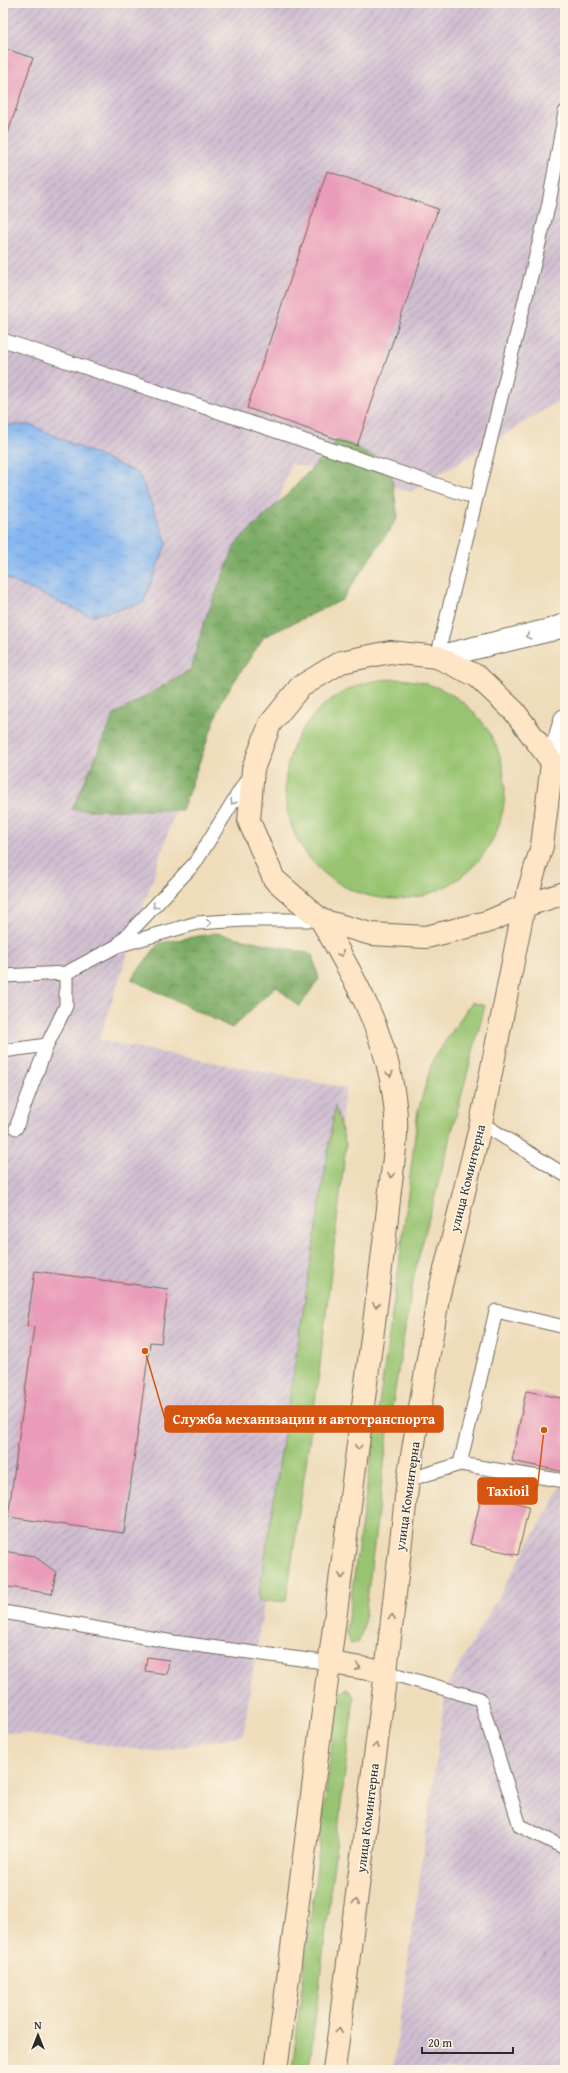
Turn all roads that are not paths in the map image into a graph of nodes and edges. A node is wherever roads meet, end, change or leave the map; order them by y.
1 (565, 112) edge
2 (3, 340) edge
3 (476, 498) junction
4 (565, 625) edge
5 (437, 657) junction
6 (565, 720) edge
7 (253, 769) junction
8 (558, 771) edge
9 (565, 893) edge
10 (524, 906) junction
11 (321, 920) junction
12 (117, 946) junction
13 (66, 973) junction
14 (3, 976) edge
15 (47, 1045) junction
16 (3, 1051) edge
17 (481, 1123) junction
18 (16, 1128) dead end
19 (565, 1175) edge
20 (565, 1328) edge
21 (460, 1464) junction
22 (408, 1480) junction
23 (565, 1481) edge
24 (3, 1612) edge
25 (331, 1663) junction
26 (386, 1672) junction
27 (565, 1848) edge
28 (276, 2070) edge
29 (334, 2070) edge

1 - 3 lane
2 - 3 lane
3 - 5 lane
4 -> 5 street
5 - 7 main road
5 - 8 main road
6 - 8 street
7 - 11 main road
7 -> 12 lane
8 - 10 main road, улица Коминтерна
9 - 10 main road
10 - 11 main road
10 - 17 main road, улица Коминтерна
12 -> 11 lane
11 -> 25 main road
12 - 13 lane
13 - 14 lane
13 - 15 lane
15 - 16 lane
15 - 18 lane
17 - 19 lane
17 - 22 main road, улица Коминтерна
20 - 21 lane
21 - 22 lane
21 - 23 lane
26 -> 22 main road, улица Коминтерна
24 - 25 lane
25 -> 26 main road
25 - 28 main road
26 - 27 lane
29 -> 26 main road, улица Коминтерна

